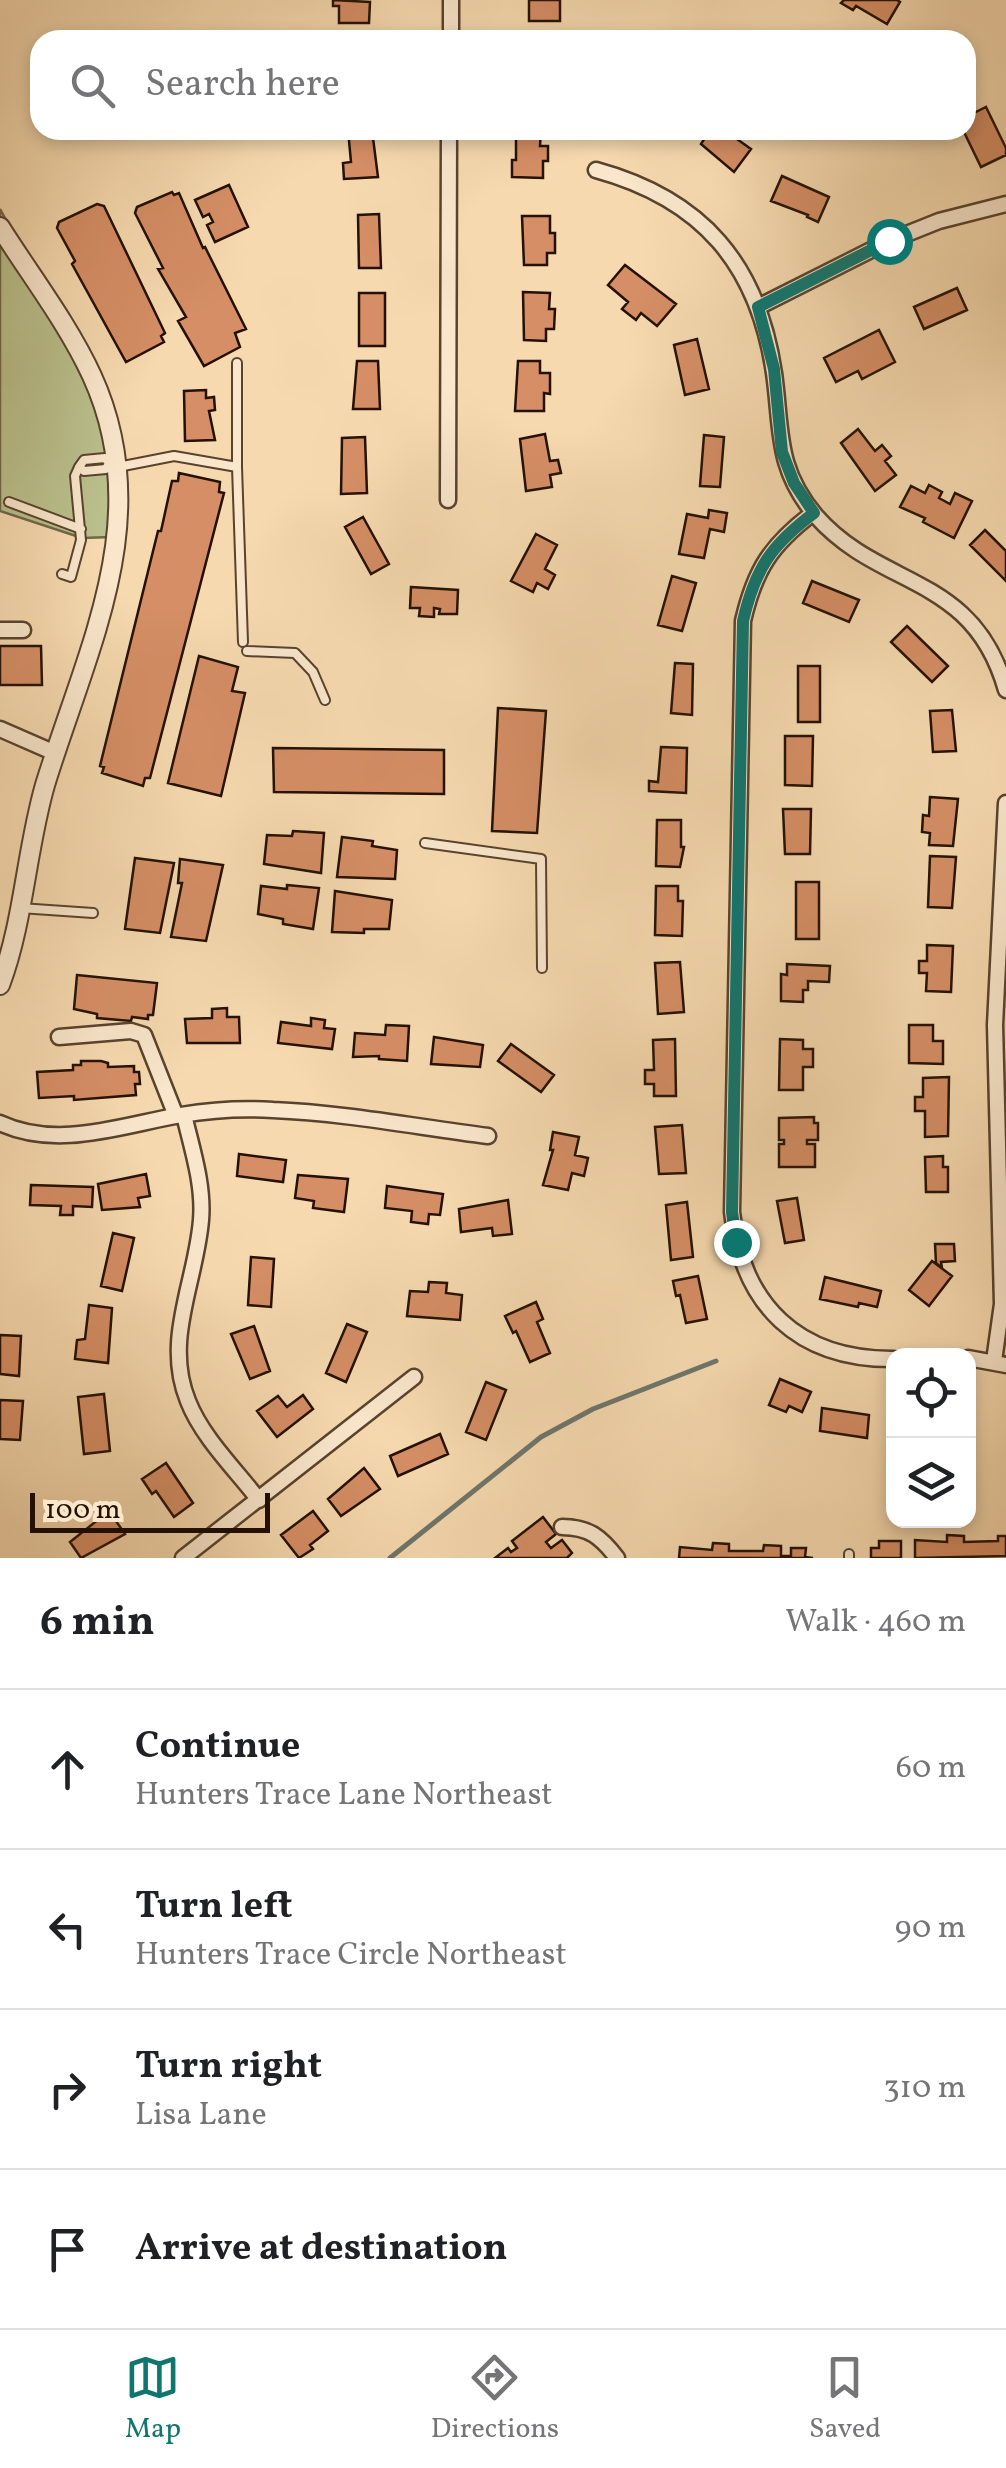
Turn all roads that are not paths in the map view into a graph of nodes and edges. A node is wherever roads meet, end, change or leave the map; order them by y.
1 (451, 0) edge
2 (450, 30) edge
3 (449, 140) edge
4 (596, 170) dead end
5 (1006, 204) edge
6 (0, 227) edge
7 (758, 307) junction
8 (238, 362) dead end
9 (114, 465) junction
10 (238, 466) junction
11 (448, 500) dead end
12 (9, 502) dead end
13 (814, 513) junction
14 (81, 529) junction
15 (62, 574) dead end
16 (0, 630) edge
17 (23, 630) dead end
18 (244, 642) dead end
19 (247, 652) dead end
20 (1006, 690) edge
21 (325, 700) dead end
22 (0, 729) edge
23 (55, 753) junction
24 (1006, 802) edge
25 (425, 843) dead end
26 (20, 908) junction
27 (93, 913) dead end
28 (542, 968) dead end
29 (0, 985) edge
30 (59, 1037) dead end
31 (180, 1116) junction
32 (0, 1122) edge
33 (488, 1136) dead end
34 (886, 1358) edge
35 (1000, 1363) edge
36 (414, 1378) dead end
37 (259, 1500) junction
38 (562, 1526) dead end
39 (183, 1558) edge
40 (617, 1558) edge

1 - 2 street
3 - 11 street
4 - 7 street
5 - 7 street
6 - 9 street
7 - 13 street
8 - 10 lane
9 - 10 lane
9 - 14 lane
9 - 23 street
10 - 18 lane
12 - 14 lane
13 - 20 street
13 - 34 street
14 - 15 lane
16 - 17 street
19 - 21 lane
22 - 23 street
23 - 26 street
24 - 35 street
25 - 28 lane
26 - 27 lane
26 - 29 street
30 - 31 street
31 - 32 street
31 - 33 street
31 - 37 street
36 - 37 street
37 - 39 street
38 - 40 street

